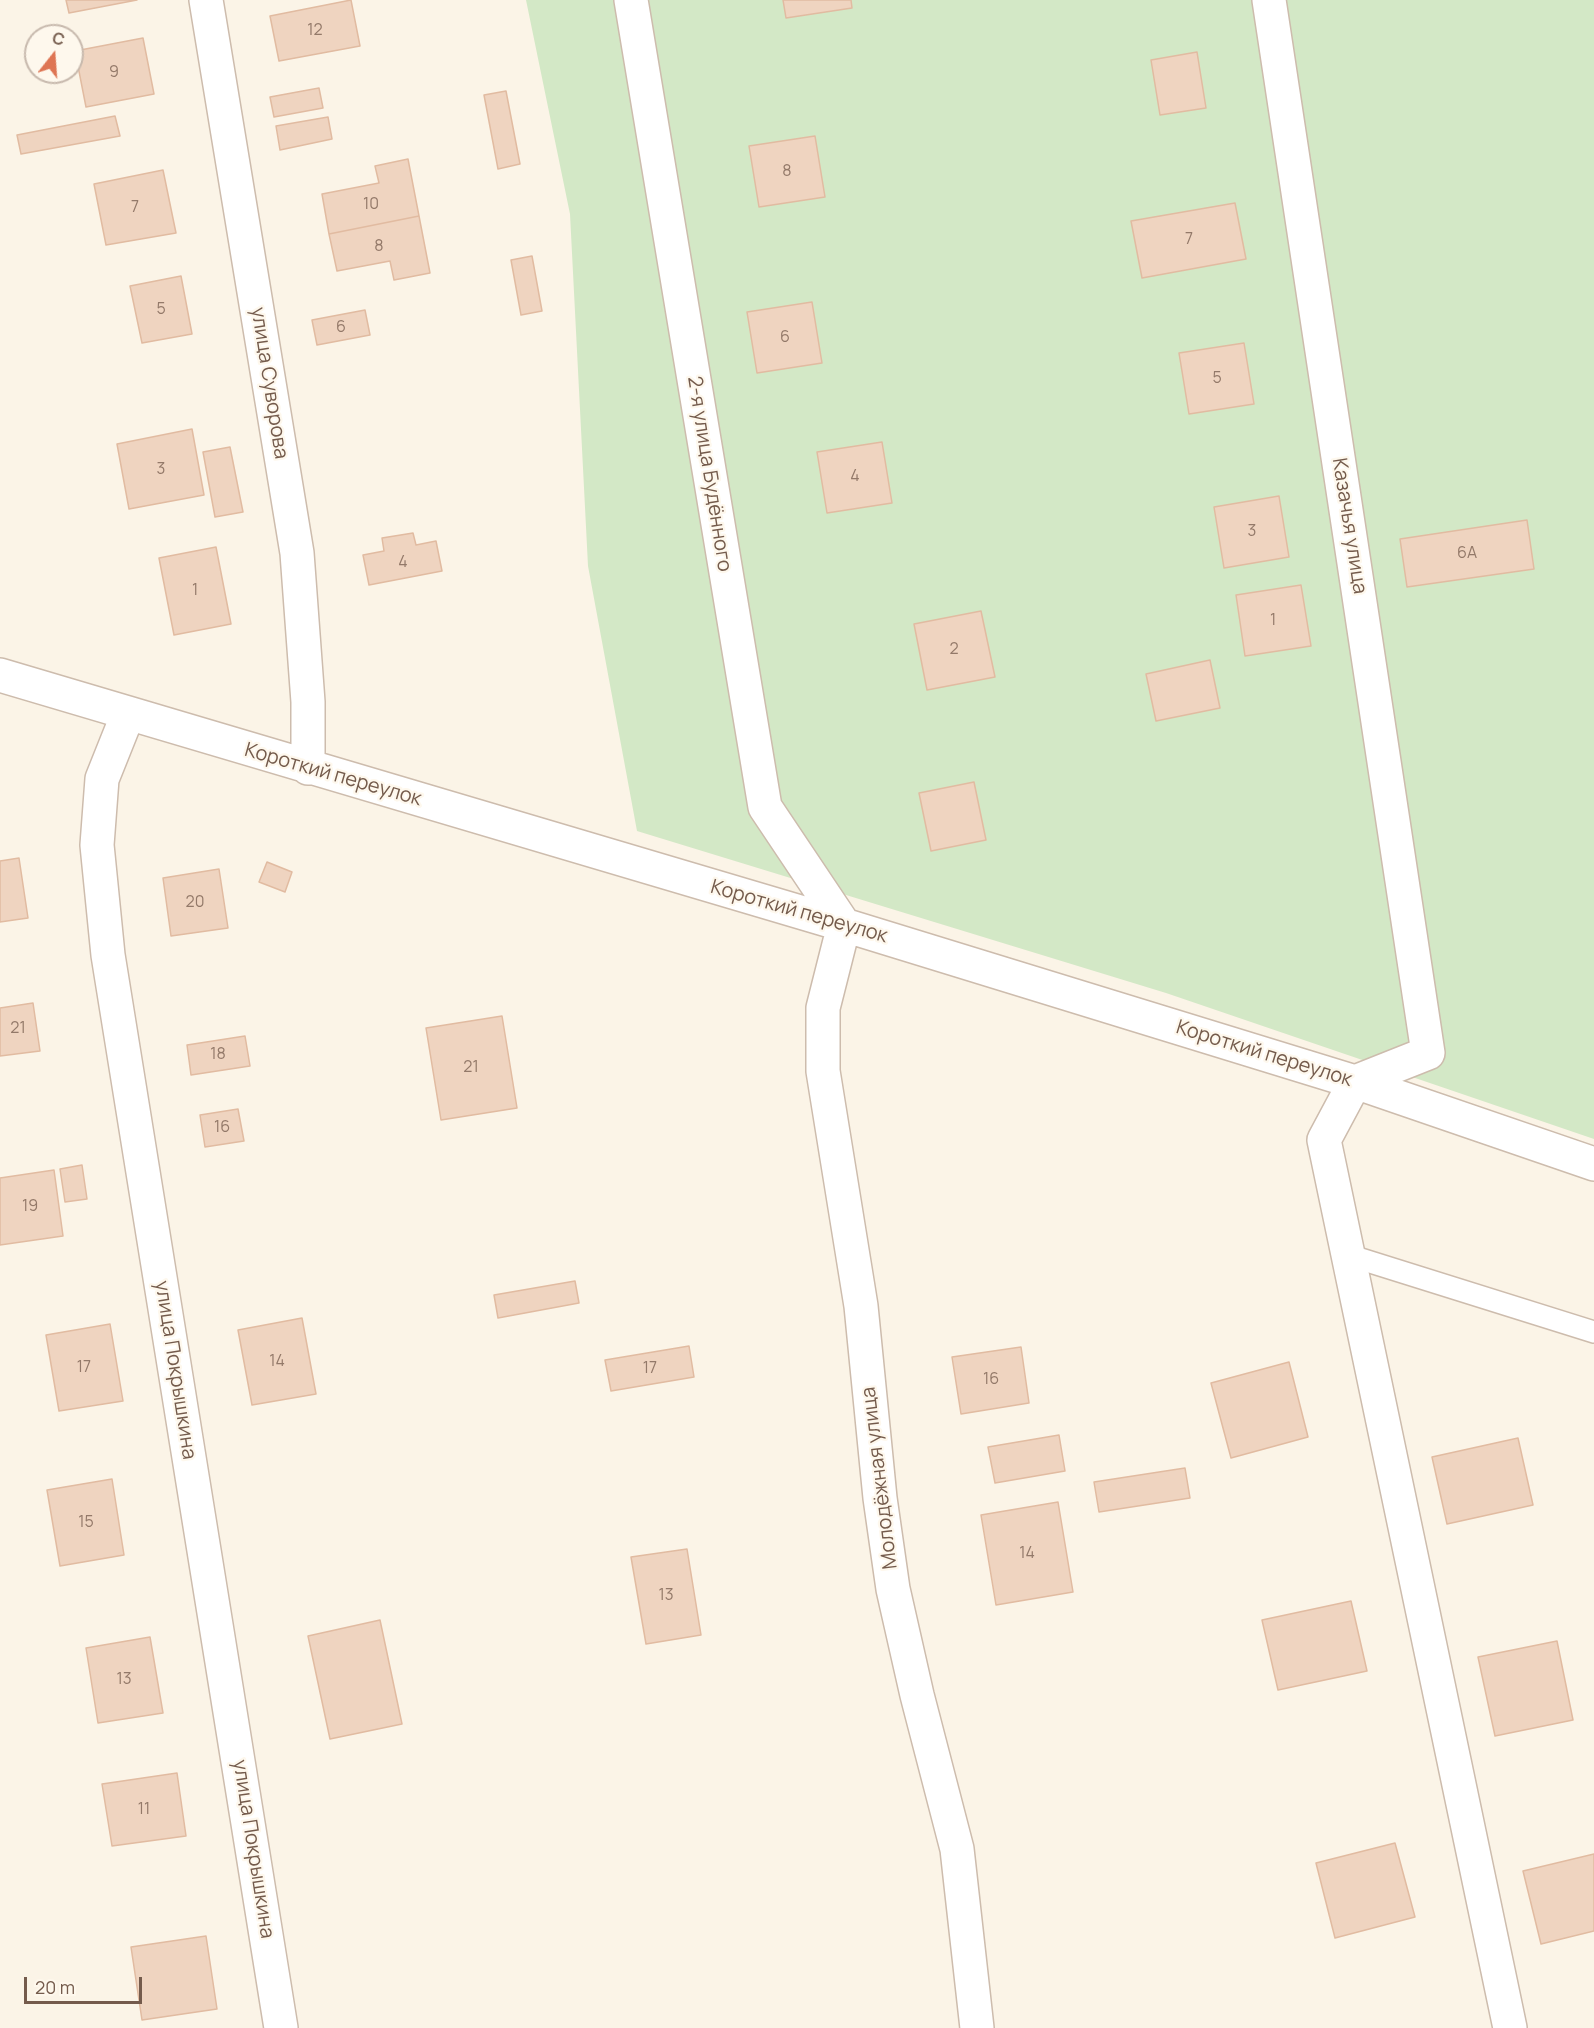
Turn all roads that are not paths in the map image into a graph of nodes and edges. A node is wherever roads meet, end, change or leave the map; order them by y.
1 (206, 0) edge
2 (631, 0) edge
3 (1269, 0) edge
4 (0, 675) edge
5 (128, 714) junction
6 (308, 768) junction
7 (844, 925) junction
8 (1355, 1082) junction
9 (1594, 1164) edge
10 (1348, 1255) junction
11 (1594, 1332) edge
12 (281, 2028) edge
13 (977, 2028) edge
14 (1510, 2028) edge

1 - 6 street, улица Суворова
2 - 7 street, 2-я улица Будённого
3 - 8 street, Казачья улица
4 - 5 street, Короткий переулок
5 - 6 street, Короткий переулок
5 - 12 street, улица Покрышкина
6 - 7 street, Короткий переулок
7 - 8 street, Короткий переулок
7 - 13 street, Молодёжная улица
8 - 9 street, Короткий переулок
8 - 10 street
10 - 11 lane
10 - 14 street

